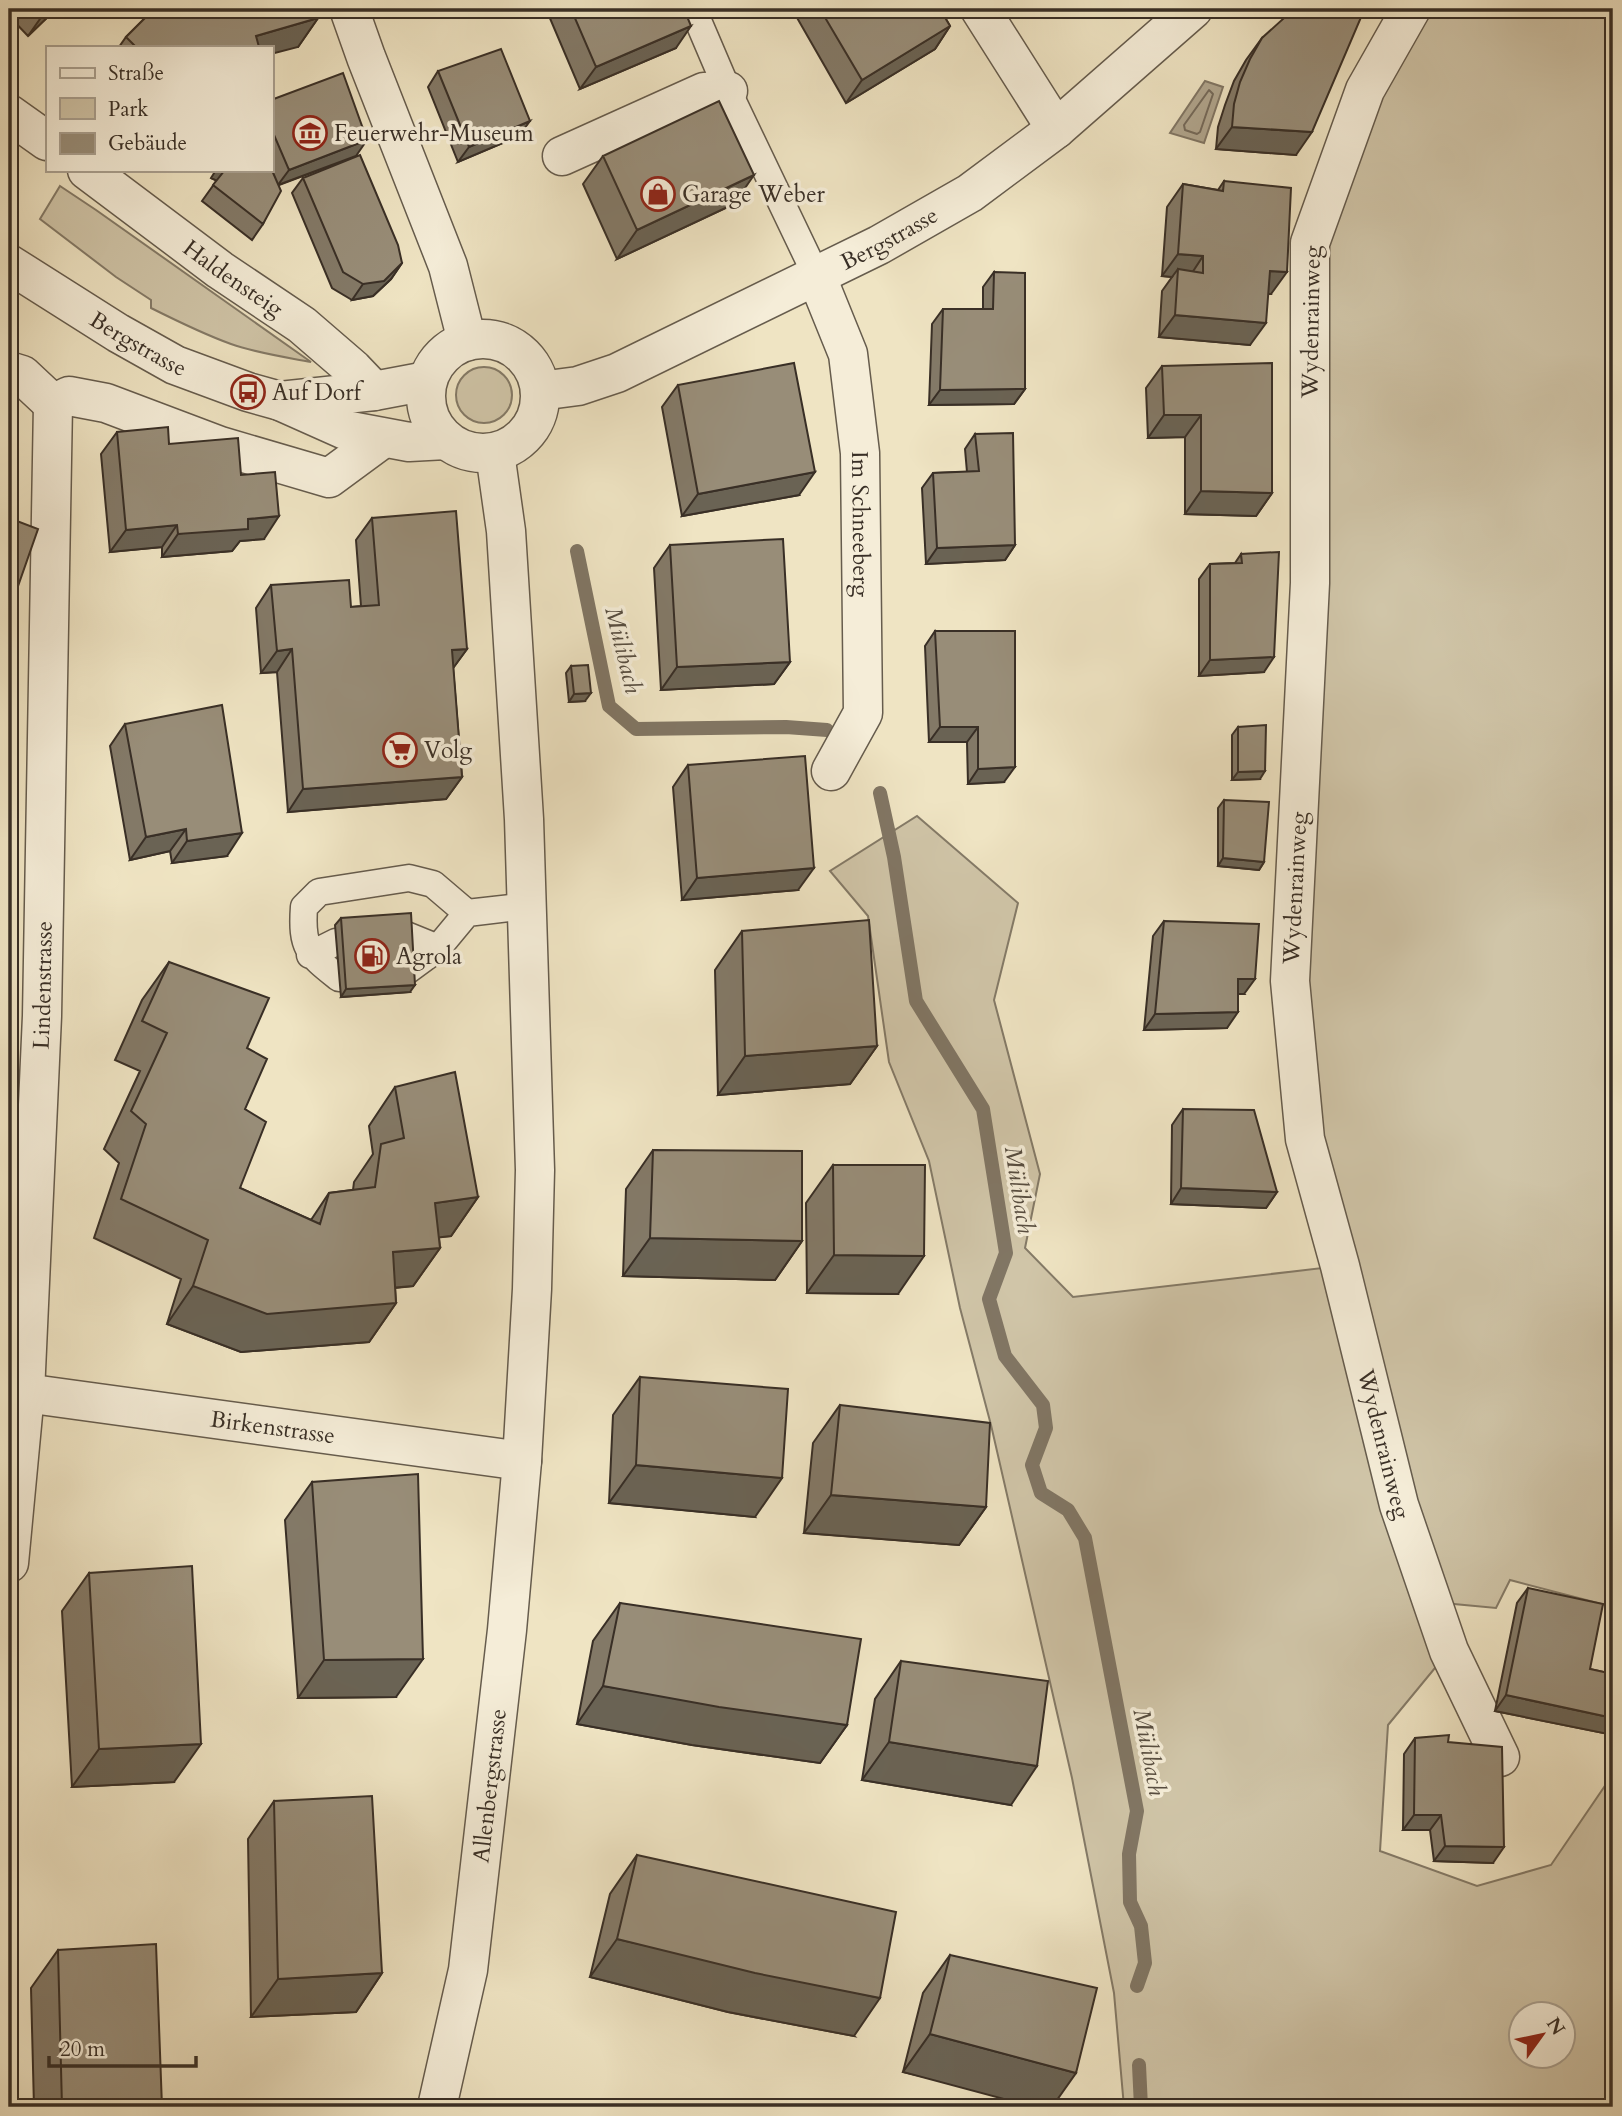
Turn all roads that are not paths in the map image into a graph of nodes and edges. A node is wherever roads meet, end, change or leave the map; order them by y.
1 (349, 9) edge
2 (693, 9) edge
3 (980, 9) edge
4 (1193, 9) edge
5 (1411, 9) edge
6 (728, 91) junction
7 (9, 114) edge
8 (1056, 129) junction
9 (46, 140) edge
10 (562, 156) dead end
11 (90, 172) edge
12 (9, 264) edge
13 (817, 275) junction
14 (467, 341) junction
15 (9, 371) edge
16 (427, 381) junction
17 (374, 391) junction
18 (540, 391) junction
19 (280, 401) junction
20 (53, 404) junction
21 (382, 439) junction
22 (446, 440) junction
23 (495, 453) junction
24 (831, 771) dead end
25 (527, 906) junction
26 (467, 913) junction
27 (438, 948) junction
28 (310, 955) junction
29 (25, 1393) junction
30 (522, 1461) junction
31 (9, 1563) edge
32 (1500, 1757) edge
33 (437, 2107) edge

1 - 14 street
2 - 6 lane
3 - 8 street
4 - 8 street, Bergstrasse
5 - 32 street, Wydenrainweg
6 - 10 street
6 - 13 lane
7 - 9 street
8 - 13 street, Bergstrasse
11 - 17 street, Haldensteig
12 - 19 street, Bergstrasse
13 - 18 street, Bergstrasse
13 - 24 street, Im Schneeberg
14 - 16 street
14 - 18 street
15 - 20 street
16 - 17 street, Bergstrasse
16 - 22 street
17 - 19 street, Bergstrasse
18 - 23 street
19 - 21 street, Bergstrasse
20 - 21 street
20 - 29 street, Lindenstrasse
21 - 22 street, Bergstrasse
22 - 23 street, Bergstrasse
23 - 25 street, Allenbergstrasse
25 - 26 lane
25 - 30 street, Allenbergstrasse
26 - 27 lane
26 - 28 lane
27 - 28 lane
27 - 28 lane
29 - 30 street, Birkenstrasse
29 - 31 street, Lindenstrasse
30 - 33 street, Allenbergstrasse

